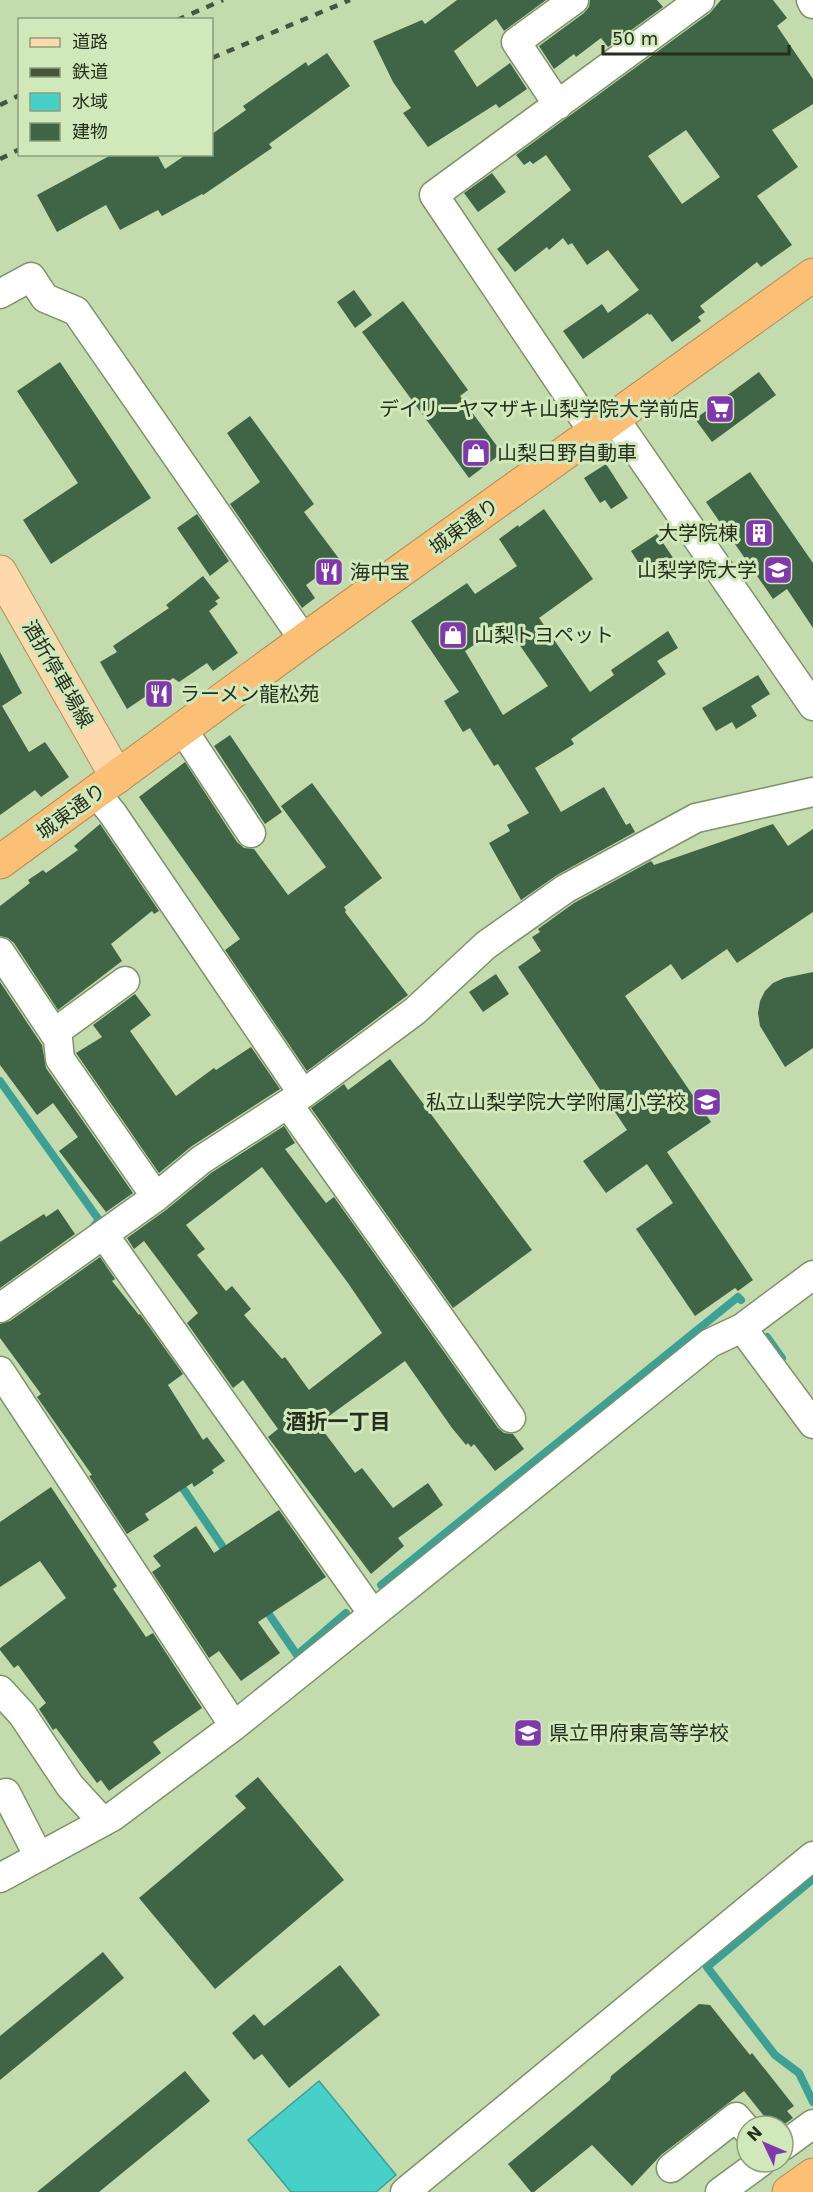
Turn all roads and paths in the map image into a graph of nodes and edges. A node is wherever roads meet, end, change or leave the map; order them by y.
1 (574, 0) edge
2 (684, 4) edge
3 (558, 105) junction
4 (813, 275) edge
5 (0, 294) edge
6 (604, 426) junction
7 (0, 572) edge
8 (304, 640) junction
9 (813, 706) edge
10 (183, 729) junction
11 (106, 785) junction
12 (813, 792) edge
13 (251, 832) dead end
14 (0, 862) edge
15 (0, 952) edge
16 (125, 981) dead end
17 (54, 1033) junction
18 (295, 1099) junction
19 (156, 1197) junction
20 (104, 1234) junction
21 (813, 1275) edge
22 (0, 1308) edge
23 (742, 1328) junction
24 (0, 1371) edge
25 (511, 1418) dead end
26 (813, 1424) edge
27 (373, 1614) junction
28 (0, 1690) edge
29 (234, 1726) junction
30 (0, 1797) edge
31 (103, 1822) junction
32 (813, 1856) edge
33 (39, 1857) junction
34 (0, 1878) edge
35 (735, 2117) edge
36 (813, 2124) edge
37 (795, 2137) edge
38 (671, 2168) dead end
39 (745, 2174) edge
40 (813, 2175) edge
41 (405, 2192) edge
42 (720, 2192) edge
43 (789, 2192) edge

1 - 3 street
2 - 3 street
3 - 6 street
4 - 6 highway, 城東通り
5 - 8 street
6 - 8 highway, 城東通り
6 - 9 street
7 - 11 main road, 酒折停車場線
8 - 10 highway, 城東通り
10 - 11 highway, 城東通り
10 - 13 street
11 - 14 highway, 城東通り
11 - 18 street
12 - 18 street
15 - 17 street
16 - 17 street
17 - 19 street
18 - 19 street
18 - 25 street
19 - 20 street
20 - 22 street
20 - 27 street
21 - 23 street
23 - 26 street
23 - 27 street
24 - 29 street
27 - 29 street
28 - 31 street
29 - 31 street
30 - 33 street
31 - 33 street
32 - 41 street
33 - 34 street
35 - 38 street
36 - 37 street
39 - 42 street
40 - 43 highway

